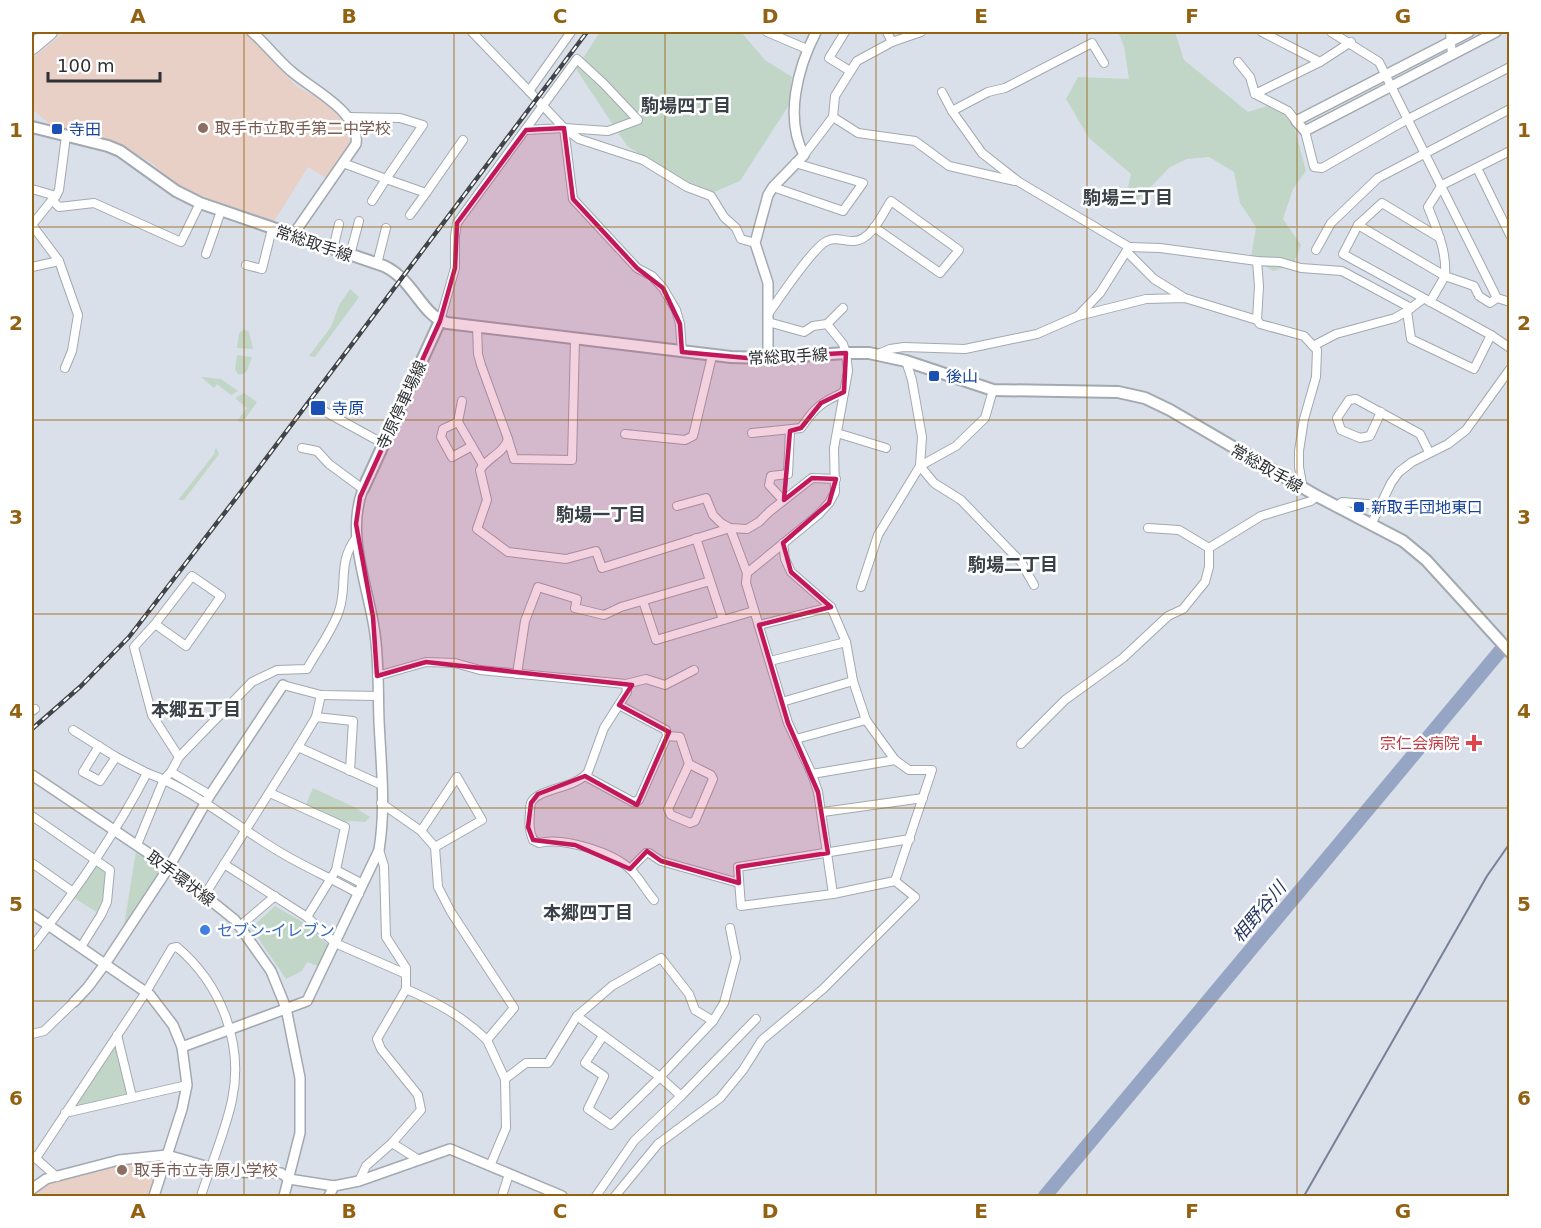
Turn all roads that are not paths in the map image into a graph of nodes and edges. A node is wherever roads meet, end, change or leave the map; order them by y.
1 (37, 32) edge
2 (50, 32) edge
3 (252, 32) edge
4 (472, 32) edge
5 (571, 32) edge
6 (767, 32) edge
7 (816, 32) edge
8 (845, 32) edge
9 (887, 32) edge
10 (921, 32) edge
11 (1262, 32) edge
12 (1331, 32) edge
13 (1469, 32) edge
14 (1496, 32) edge
15 (32, 35) edge
16 (1450, 36) edge
17 (892, 42) junction
18 (1351, 42) junction
19 (32, 47) edge
20 (807, 49) junction
21 (1452, 55) junction
22 (1238, 62) dead end
23 (1320, 62) junction
24 (1104, 63) dead end
25 (1509, 67) edge
26 (850, 71) junction
27 (1385, 75) junction
28 (1391, 86) junction
29 (529, 91) junction
30 (942, 92) dead end
31 (1255, 94) junction
32 (544, 105) junction
33 (1509, 109) edge
34 (951, 111) junction
35 (347, 117) junction
36 (832, 117) junction
37 (1408, 119) junction
38 (1296, 121) junction
39 (32, 127) edge
40 (564, 128) junction
41 (526, 130) junction
42 (1305, 131) junction
43 (66, 136) junction
44 (463, 140) dead end
45 (1425, 153) junction
46 (1509, 153) edge
47 (804, 155) junction
48 (343, 163) junction
49 (795, 163) junction
50 (1477, 168) junction
51 (386, 178) junction
52 (1019, 182) junction
53 (1442, 185) junction
54 (773, 187) junction
55 (32, 189) edge
56 (426, 193) junction
57 (54, 198) junction
58 (372, 201) dead end
59 (200, 203) junction
60 (221, 211) junction
61 (410, 215) dead end
62 (359, 221) dead end
63 (339, 224) dead end
64 (1358, 225) junction
65 (874, 227) junction
66 (387, 228) dead end
67 (272, 229) junction
68 (1509, 231) edge
69 (293, 235) junction
70 (1440, 238) junction
71 (755, 243) junction
72 (333, 249) junction
73 (1128, 250) junction
74 (1316, 250) dead end
75 (206, 254) dead end
76 (350, 255) junction
77 (59, 261) junction
78 (1257, 261) junction
79 (377, 264) junction
80 (246, 265) dead end
81 (32, 267) edge
82 (1445, 276) junction
83 (1185, 298) junction
84 (1497, 298) junction
85 (1426, 301) junction
86 (1509, 302) edge
87 (843, 308) dead end
88 (1409, 309) junction
89 (1078, 316) junction
90 (768, 318) junction
91 (440, 321) junction
92 (1257, 321) junction
93 (827, 324) junction
94 (477, 327) junction
95 (1491, 335) junction
96 (575, 339) junction
97 (1312, 345) junction
98 (1509, 348) edge
99 (682, 352) junction
100 (846, 352) junction
101 (878, 354) junction
102 (712, 356) junction
103 (768, 358) junction
104 (906, 361) junction
105 (65, 368) dead end
106 (1509, 369) edge
107 (993, 390) junction
108 (844, 392) junction
109 (462, 400) dead end
110 (322, 410) dead end
111 (1381, 412) junction
112 (458, 422) junction
113 (790, 431) junction
114 (752, 433) dead end
115 (837, 433) junction
116 (625, 434) dead end
117 (507, 439) junction
118 (384, 444) junction
119 (472, 446) junction
120 (302, 448) dead end
121 (886, 448) dead end
122 (1429, 452) junction
123 (483, 465) junction
124 (920, 466) junction
125 (836, 479) junction
126 (363, 489) junction
127 (1303, 489) junction
128 (1317, 496) junction
129 (783, 501) junction
130 (1380, 505) junction
131 (677, 506) dead end
132 (1336, 507) junction
133 (1371, 525) junction
134 (730, 528) junction
135 (1148, 528) dead end
136 (356, 538) junction
137 (696, 538) junction
138 (783, 543) junction
139 (1209, 548) junction
140 (747, 573) junction
141 (710, 581) junction
142 (1034, 585) dead end
143 (861, 587) dead end
144 (643, 601) junction
145 (831, 607) junction
146 (754, 611) junction
147 (723, 620) junction
148 (155, 624) junction
149 (759, 625) junction
150 (846, 642) junction
151 (1509, 652) edge
152 (770, 661) junction
153 (694, 670) dead end
154 (517, 674) junction
155 (377, 676) junction
156 (853, 681) junction
157 (627, 684) junction
158 (283, 686) joint
159 (321, 695) junction
160 (378, 696) junction
161 (782, 702) junction
162 (619, 705) junction
163 (316, 717) junction
164 (866, 720) junction
165 (73, 730) dead end
166 (667, 735) junction
167 (796, 739) junction
168 (1021, 744) dead end
169 (99, 746) junction
170 (298, 747) junction
171 (116, 757) junction
172 (179, 757) junction
173 (895, 760) junction
174 (689, 764) junction
175 (350, 771) junction
176 (171, 772) junction
177 (147, 773) junction
178 (812, 774) junction
179 (32, 775) edge
180 (585, 776) junction
181 (164, 779) junction
182 (382, 786) junction
183 (270, 793) junction
184 (923, 798) junction
185 (207, 800) junction
186 (381, 803) junction
187 (823, 812) junction
188 (32, 816) edge
189 (246, 829) junction
190 (421, 831) junction
191 (115, 832) junction
192 (910, 839) junction
193 (137, 845) junction
194 (435, 847) junction
195 (379, 850) junction
196 (828, 853) junction
197 (96, 861) junction
198 (32, 863) edge
199 (224, 864) junction
200 (169, 867) junction
201 (336, 870) junction
202 (630, 870) junction
203 (331, 878) junction
204 (895, 881) junction
205 (739, 883) junction
206 (363, 884) junction
207 (74, 892) junction
208 (359, 894) junction
209 (833, 894) junction
210 (204, 896) junction
211 (275, 896) junction
212 (654, 900) dead end
213 (32, 914) edge
214 (307, 917) junction
215 (48, 926) junction
216 (240, 926) junction
217 (730, 928) dead end
218 (335, 944) junction
219 (32, 947) edge
220 (81, 947) junction
221 (105, 964) junction
222 (406, 974) junction
223 (406, 989) junction
224 (146, 992) junction
225 (74, 1002) joint
226 (286, 1008) junction
227 (577, 1016) junction
228 (756, 1019) dead end
229 (713, 1021) junction
230 (230, 1030) junction
231 (44, 1031) junction
232 (32, 1034) edge
233 (117, 1035) junction
234 (603, 1036) junction
235 (32, 1039) edge
236 (487, 1040) junction
237 (182, 1047) junction
238 (660, 1077) junction
239 (505, 1079) junction
240 (187, 1085) junction
241 (681, 1096) junction
242 (132, 1097) junction
243 (65, 1113) junction
244 (392, 1143) junction
245 (167, 1155) junction
246 (34, 1157) edge
247 (419, 1160) junction
248 (210, 1167) junction
249 (490, 1167) junction
250 (508, 1174) junction
251 (57, 1177) junction
252 (289, 1179) junction
253 (359, 1181) junction
254 (334, 1186) junction
255 (32, 1189) edge
256 (153, 1197) edge
257 (201, 1197) edge
258 (284, 1197) edge
259 (329, 1197) edge
260 (502, 1197) edge
261 (562, 1197) edge
262 (596, 1197) edge
263 (615, 1197) edge

1 - 15 highway
2 - 19 highway
3 - 35 street
4 - 29 street
5 - 29 street
6 - 20 street
7 - 20 street
8 - 26 street
9 - 17 street
10 - 17 street
11 - 23 street
12 - 18 street
13 - 16 street
14 - 21 street
16 - 21 street
16 - 27 street
17 - 26 street
18 - 23 street
18 - 27 street
20 - 47 street
21 - 28 street
22 - 31 street
23 - 31 street
24 - 34 street
25 - 37 street
26 - 36 street
27 - 28 street
27 - 38 street
28 - 37 street
28 - 42 street
29 - 32 street
30 - 34 street
31 - 38 street
32 - 40 street
32 - 40 street
32 - 41 street
33 - 45 street
34 - 52 street
35 - 48 street
35 - 51 street
36 - 47 street
36 - 52 street
37 - 42 street
37 - 45 street
38 - 42 street
39 - 43 main road, 常総取手線
40 - 41 street
40 - 71 street
40 - 99 street
41 - 91 street
43 - 57 street
43 - 59 main road, 常総取手線
44 - 56 street
45 - 53 street
45 - 74 street
46 - 50 street
47 - 49 street
48 - 51 street
48 - 69 street
49 - 54 street
49 - 54 street
50 - 53 street
50 - 68 street
51 - 56 street
51 - 58 street
52 - 73 street
53 - 70 street
53 - 84 street
54 - 71 street
55 - 57 street
56 - 61 street
57 - 59 street
57 - 77 street
59 - 60 main road, 常総取手線
60 - 67 main road, 常総取手線
60 - 75 street
62 - 76 street
63 - 72 street
64 - 70 street
64 - 82 street
64 - 85 street
65 - 65 street
65 - 90 street
66 - 79 street
67 - 69 main road, 常総取手線
67 - 80 street
69 - 72 main road, 常総取手線
70 - 82 street
71 - 90 street
72 - 76 main road, 常総取手線
73 - 78 street
73 - 83 street
73 - 89 street
76 - 79 main road, 常総取手線
77 - 81 street
77 - 105 street
78 - 88 street
78 - 92 street
79 - 91 main road, 常総取手線
82 - 84 street
82 - 85 street
83 - 89 street
83 - 92 street
84 - 86 street
85 - 88 street
85 - 95 street
87 - 93 street
88 - 95 street
88 - 97 street
89 - 101 street
90 - 93 street
90 - 103 street
91 - 94 main road, 常総取手線
91 - 118 main road, 寺原停車場線
92 - 97 street
93 - 100 street
94 - 96 main road, 常総取手線
94 - 117 street
95 - 98 street
96 - 99 main road, 常総取手線
96 - 117 street
97 - 127 street
99 - 102 main road, 常総取手線
100 - 101 main road, 常総取手線
100 - 103 main road, 常総取手線
100 - 108 street
101 - 104 main road, 常総取手線
102 - 103 main road, 常総取手線
102 - 116 street
104 - 107 main road, 常総取手線
104 - 124 street
106 - 122 street
107 - 124 street
107 - 127 main road, 常総取手線
108 - 113 street
108 - 115 street
109 - 112 street
110 - 118 street
111 - 111 street
111 - 122 street
112 - 119 street
112 - 119 street
113 - 114 street
113 - 129 street
115 - 121 street
115 - 125 street
117 - 123 street
118 - 126 main road, 寺原停車場線
119 - 123 street
120 - 126 street
122 - 130 street
123 - 137 street
124 - 142 street
124 - 143 street
125 - 129 street
125 - 138 street
126 - 136 street
127 - 128 main road, 常総取手線
128 - 132 main road, 常総取手線
128 - 139 street
129 - 134 street
130 - 132 street
130 - 133 street
131 - 134 street
132 - 133 main road, 常総取手線
133 - 151 main road, 常総取手線
134 - 137 street
134 - 140 street
135 - 139 street
136 - 155 street
136 - 172 street
137 - 141 street
138 - 140 street
138 - 145 street
139 - 168 street
140 - 146 street
141 - 144 street
141 - 147 street
144 - 147 street
144 - 154 street
145 - 149 street
145 - 150 street
146 - 147 street
146 - 149 street
148 - 148 street
148 - 172 street
149 - 152 street
150 - 152 street
150 - 156 street
152 - 161 street
153 - 157 street
154 - 155 street
154 - 157 street
155 - 160 street
156 - 161 street
156 - 164 street
157 - 162 street
158 - 159 street
158 - 185 street
159 - 160 street
159 - 163 street
160 - 182 street
161 - 167 street
162 - 166 street
162 - 180 street
163 - 170 street
163 - 175 street
164 - 167 street
164 - 173 street
165 - 169 street
166 - 174 street
166 - 180 street
167 - 178 street
169 - 171 street
169 - 171 street
170 - 175 street
170 - 183 street
171 - 177 street
172 - 176 street
173 - 178 street
173 - 184 street
174 - 174 street
175 - 182 street
176 - 181 street
176 - 185 street
177 - 181 street
177 - 191 street
178 - 187 street
179 - 191 street, 取手環状線
180 - 202 street
181 - 185 street
181 - 193 street
182 - 186 street
183 - 189 street
183 - 201 street
184 - 187 street
184 - 192 street
185 - 189 street
185 - 200 street
186 - 190 street
186 - 195 street
187 - 196 street
188 - 197 street
189 - 199 street
189 - 203 street
190 - 194 street
190 - 194 street
191 - 193 street, 取手環状線
191 - 197 street
192 - 196 street
192 - 204 street
193 - 200 street, 取手環状線
194 - 236 street
195 - 206 street
195 - 222 street
196 - 205 street
196 - 209 street
197 - 207 street
197 - 220 street
198 - 207 street
199 - 210 street
199 - 211 street
200 - 210 street, 取手環状線
200 - 221 street
201 - 203 street
201 - 206 street
202 - 205 street
202 - 212 street
203 - 208 street
203 - 214 street
204 - 209 street
204 - 263 street
205 - 209 street
206 - 208 street
207 - 215 street
208 - 218 street
210 - 216 street, 取手環状線
211 - 214 street
211 - 216 street
213 - 215 street
214 - 218 street
215 - 219 street
215 - 220 street
216 - 226 street, 取手環状線
217 - 229 street
218 - 222 street
218 - 226 street
220 - 221 street
221 - 224 street
221 - 225 street
222 - 223 street
223 - 236 street
223 - 244 street
224 - 230 street
224 - 233 street
224 - 237 street
225 - 231 street
226 - 230 street
226 - 252 street, 取手環状線
227 - 229 street
227 - 234 street
227 - 239 street
228 - 241 street
229 - 238 street
230 - 237 street
230 - 248 street
231 - 232 street
231 - 235 street
233 - 242 street
233 - 243 street
234 - 238 street
234 - 238 street
236 - 239 street
237 - 240 street
238 - 241 street
239 - 249 street
240 - 242 street
240 - 245 street
241 - 262 street
242 - 243 street
243 - 246 street
244 - 247 street
244 - 253 street
245 - 248 street
245 - 251 street
245 - 256 street
246 - 251 street
247 - 249 street
247 - 253 street
248 - 252 street
248 - 257 street
249 - 250 street
250 - 260 street
250 - 261 street
251 - 255 street
252 - 254 street
252 - 258 street, 取手環状線
253 - 254 street
254 - 259 street

